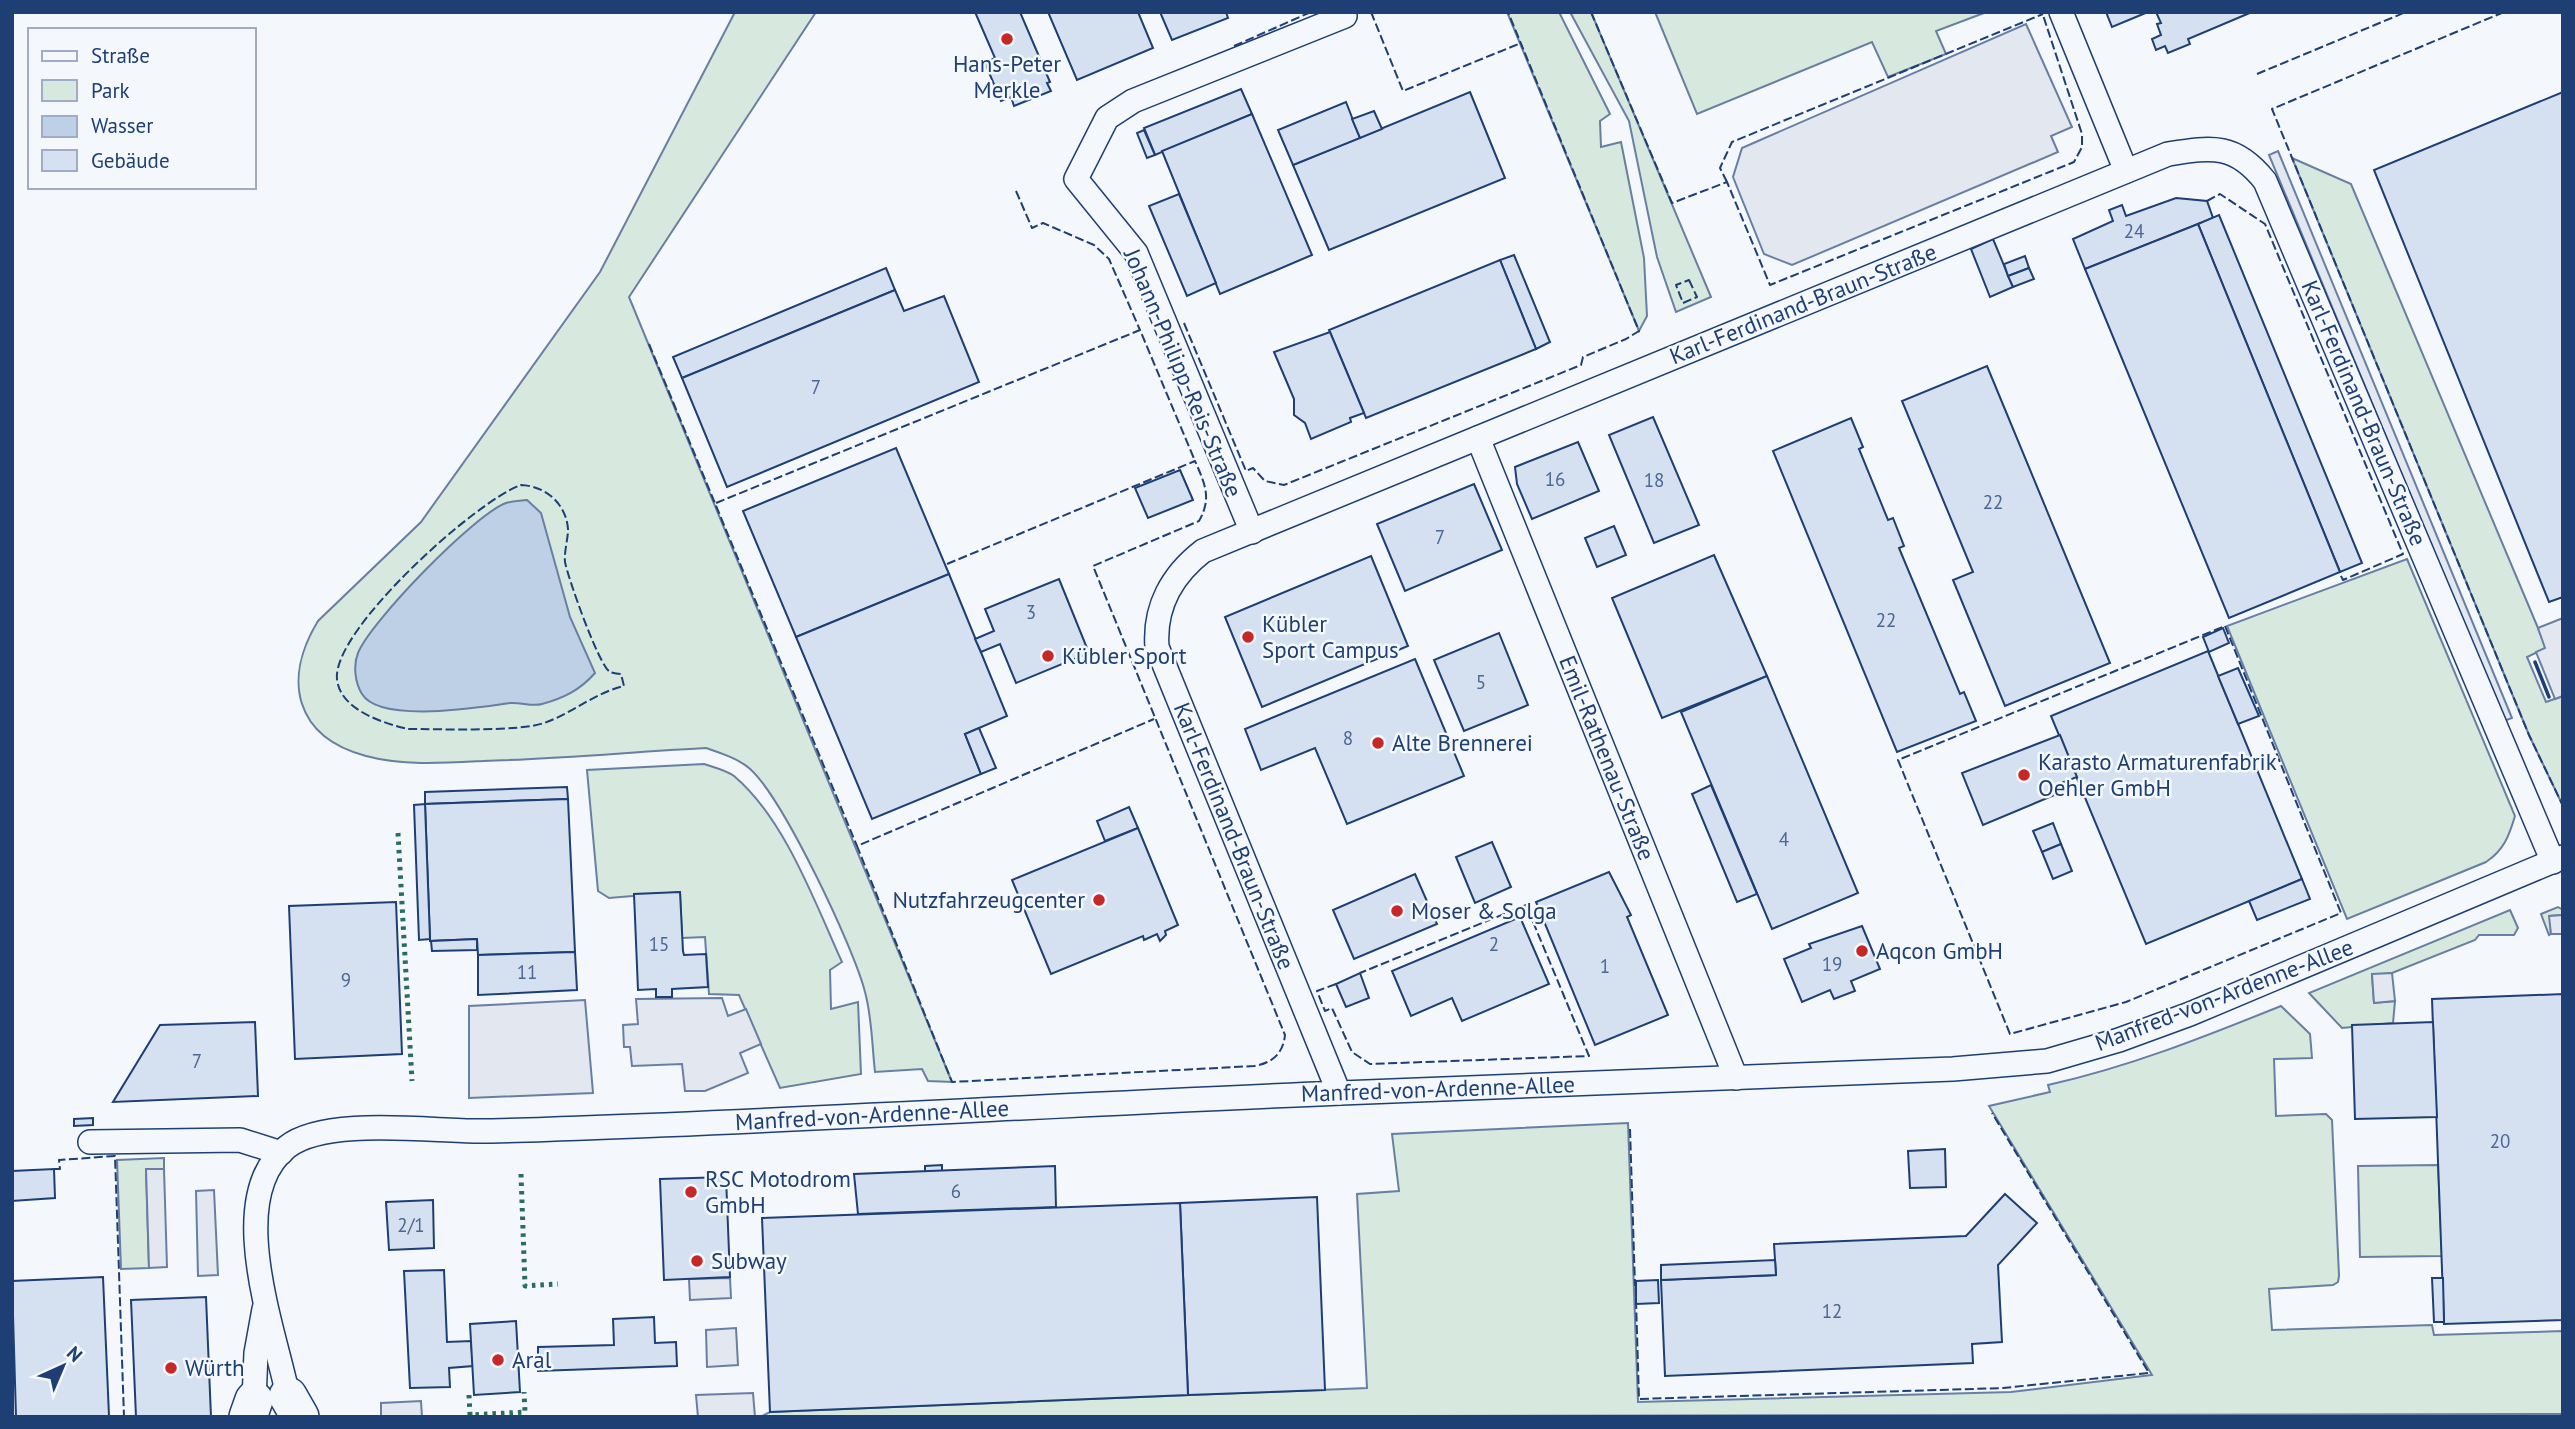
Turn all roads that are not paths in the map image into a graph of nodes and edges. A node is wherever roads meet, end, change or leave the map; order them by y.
1 (2061, 12) edge
2 (1345, 16) dead end
3 (2126, 171) junction
4 (1478, 438) junction
5 (1252, 532) junction
6 (2558, 859) edge
7 (1736, 1078) junction
8 (1339, 1093) junction
9 (90, 1142) dead end
10 (281, 1153) junction
11 (265, 1306) junction
12 (273, 1411) edge

1 - 3 street
2 - 5 street, Johann-Philipp-Reis-Straße
3 - 4 street, Karl-Ferdinand-Braun-Straße
3 - 6 street, Karl-Ferdinand-Braun-Straße
4 - 5 street, Karl-Ferdinand-Braun-Straße
4 - 7 street, Emil-Rathenau-Straße
5 - 8 street, Karl-Ferdinand-Braun-Straße
6 - 7 street, Manfred-von-Ardenne-Allee
7 - 8 street, Manfred-von-Ardenne-Allee
8 - 10 street, Manfred-von-Ardenne-Allee
9 - 10 street
10 - 11 street, Manfred-von-Ardenne-Allee
11 - 12 street
11 - 12 street

